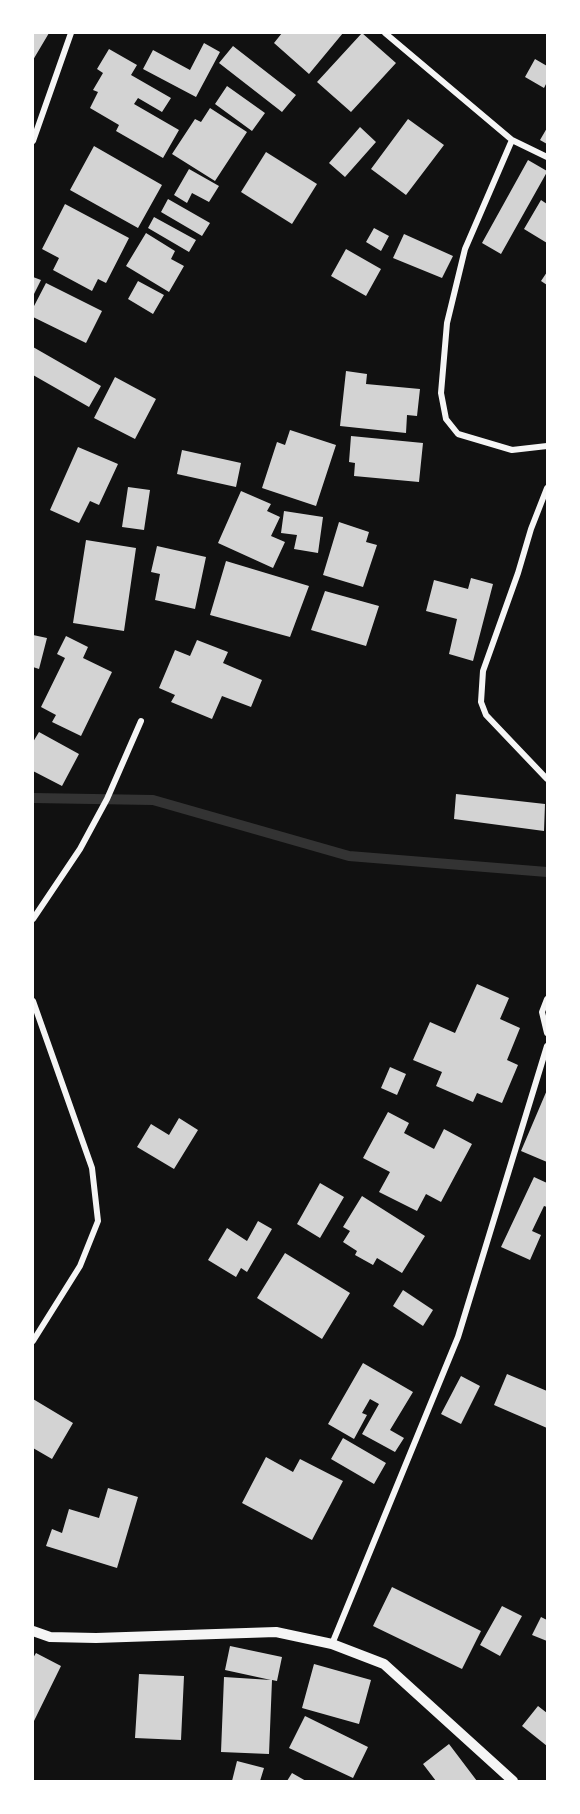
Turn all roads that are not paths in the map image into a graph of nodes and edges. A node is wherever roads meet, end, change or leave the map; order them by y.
1 (70, 33) edge
2 (385, 33) edge
3 (512, 140) junction
4 (33, 141) edge
5 (547, 157) edge
6 (547, 446) edge
7 (547, 488) edge
8 (141, 722) dead end
9 (547, 779) edge
10 (33, 919) edge
11 (547, 999) edge
12 (33, 1002) edge
13 (547, 1032) edge
14 (547, 1046) edge
15 (33, 1341) edge
16 (33, 1631) edge
17 (332, 1644) junction
18 (513, 1781) edge

1 - 4 street
2 - 3 street
3 - 5 street
3 - 6 street
7 - 9 street
8 - 10 street
11 - 13 street
12 - 15 street
14 - 17 street
16 - 17 street
17 - 18 street

